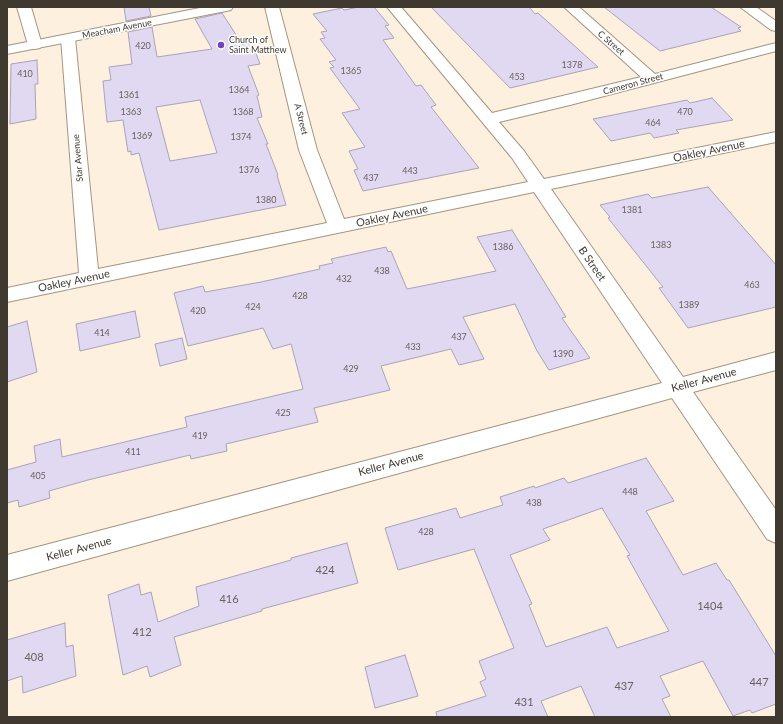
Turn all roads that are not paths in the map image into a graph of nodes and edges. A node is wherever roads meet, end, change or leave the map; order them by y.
1 (24, 7) edge
2 (272, 7) edge
3 (394, 7) edge
4 (571, 7) edge
5 (747, 7) edge
6 (220, 8) edge
7 (776, 27) edge
8 (68, 38) junction
9 (34, 45) junction
10 (776, 47) edge
11 (7, 50) edge
12 (652, 79) junction
13 (489, 119) junction
14 (776, 137) edge
15 (538, 186) junction
16 (338, 227) junction
17 (89, 278) junction
18 (7, 295) edge
19 (776, 361) edge
20 (678, 387) junction
21 (776, 531) edge
22 (7, 568) edge

1 - 9 street
2 - 16 street, A Street
3 - 13 street, B Street
4 - 12 street, C Street
5 - 7 street
6 - 8 street, Meacham Avenue
8 - 9 street, Meacham Avenue
8 - 17 street, Star Avenue
9 - 11 street, Meacham Avenue
10 - 12 street, Cameron Street
12 - 13 street, Cameron Street
13 - 15 street, B Street
14 - 15 street, Oakley Avenue
15 - 16 street, Oakley Avenue
15 - 20 street, B Street
16 - 17 street, Oakley Avenue
17 - 18 street, Oakley Avenue
19 - 20 street, Keller Avenue
20 - 21 street, B Street
20 - 22 street, Keller Avenue

